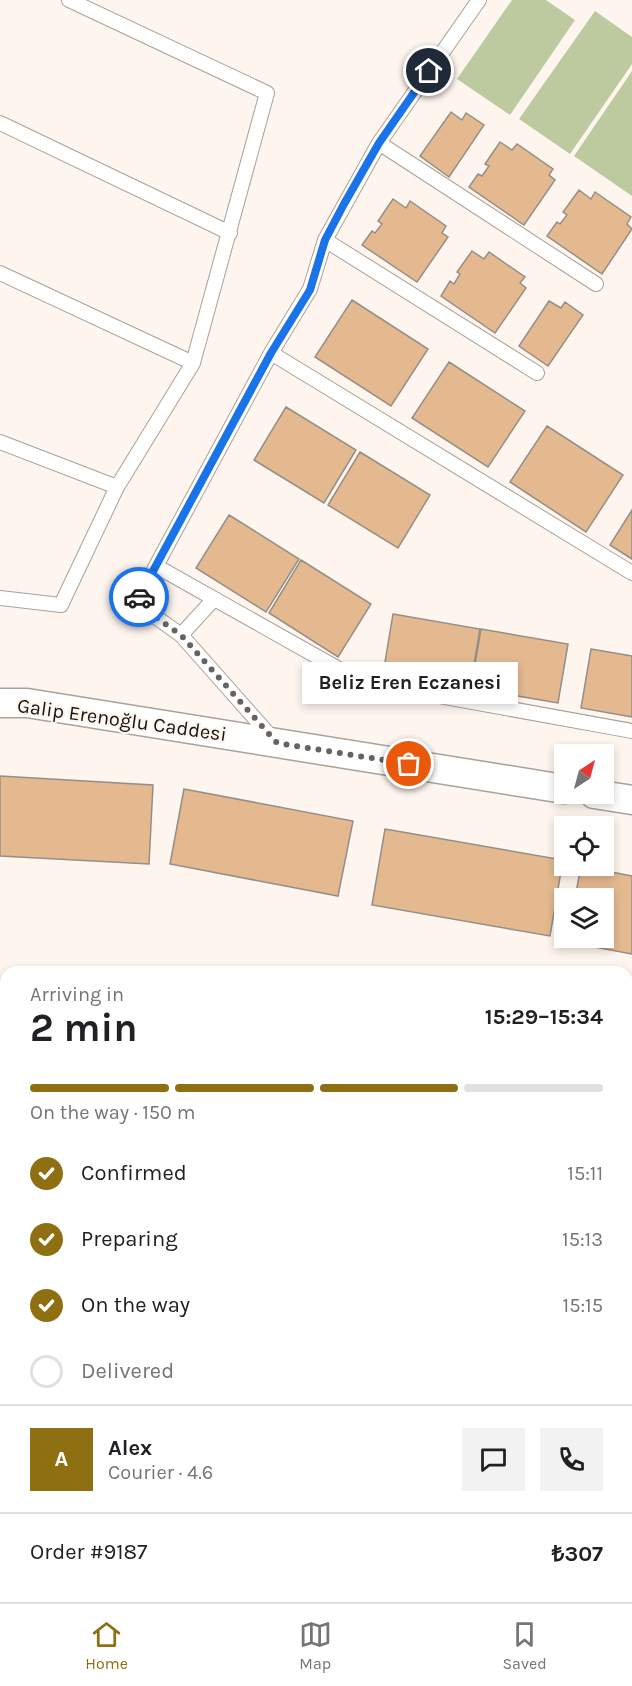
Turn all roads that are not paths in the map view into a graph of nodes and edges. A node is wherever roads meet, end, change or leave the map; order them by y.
1 (69, 0) edge
2 (479, 0) edge
3 (0, 123) edge
4 (379, 143) junction
5 (230, 233) junction
6 (325, 240) junction
7 (0, 273) edge
8 (596, 284) dead end
9 (271, 353) junction
10 (194, 363) junction
11 (537, 373) dead end
12 (0, 442) edge
13 (117, 487) junction
14 (156, 566) junction
15 (632, 573) edge
16 (0, 598) edge
17 (214, 599) junction
18 (181, 635) junction
19 (0, 703) edge
20 (632, 732) edge
21 (277, 743) junction
22 (554, 787) edge
23 (614, 797) edge
24 (632, 800) edge

1 - 5 lane
2 - 4 lane
3 - 5 lane
4 - 6 lane
4 - 8 lane
5 - 10 lane
6 - 9 lane
6 - 11 lane
7 - 10 lane
9 - 14 lane
9 - 15 lane
10 - 13 lane
12 - 13 lane
13 - 16 lane
14 - 17 lane
14 - 18 lane
17 - 18 lane
17 - 20 lane
18 - 21 lane
19 - 21 street, Galip Erenoğlu Caddesi
21 - 22 street, Galip Erenoğlu Caddesi
23 - 24 street

